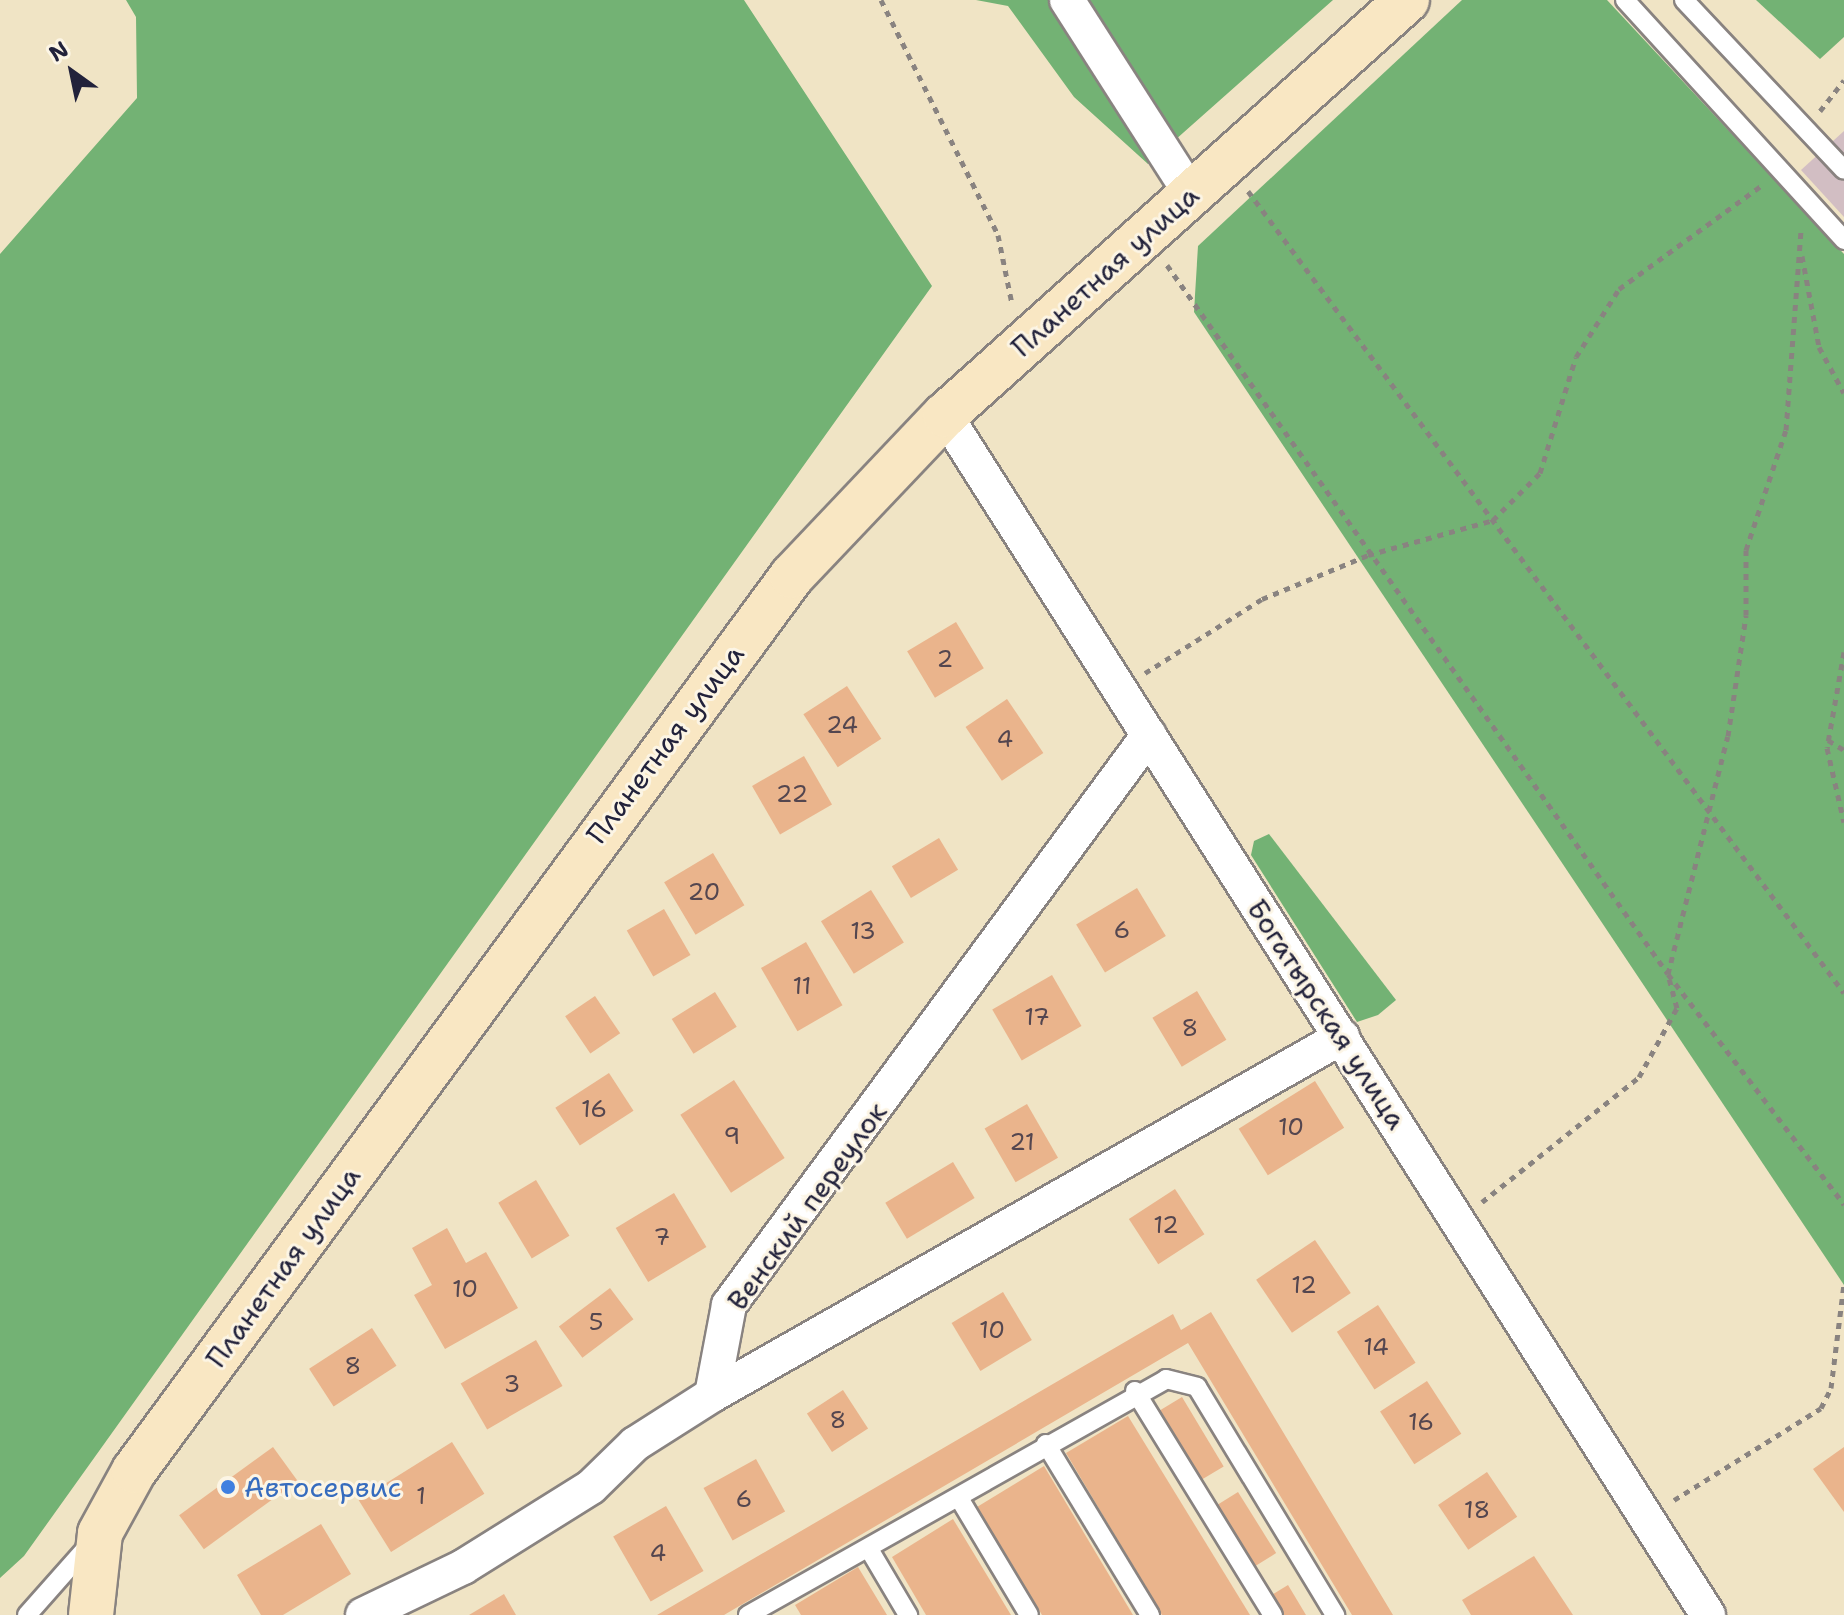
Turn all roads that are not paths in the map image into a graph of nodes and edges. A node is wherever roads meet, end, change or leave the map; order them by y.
1 (1067, 0) edge
2 (1407, 0) edge
3 (1625, 0) edge
4 (1684, 0) edge
5 (1842, 163) edge
6 (1191, 194) junction
7 (1844, 240) edge
8 (945, 415) junction
9 (1149, 735) junction
10 (1342, 1037) junction
11 (1135, 1391) junction
12 (712, 1395) junction
13 (1046, 1444) junction
14 (959, 1498) junction
15 (100, 1533) junction
16 (869, 1549) junction
17 (779, 1607) edge
18 (27, 1615) edge
19 (91, 1615) edge
20 (363, 1615) edge
21 (748, 1615) edge
22 (908, 1615) edge
23 (1029, 1615) edge
24 (1150, 1615) edge
25 (1273, 1615) edge
26 (1335, 1615) edge
27 (1708, 1615) edge

1 - 6 street
2 - 6 main road, Планетная улица
3 - 7 lane
4 - 5 lane
6 - 8 main road, Планетная улица
8 - 9 street, Богатырская улица
8 - 15 main road, Планетная улица
9 - 10 street, Богатырская улица
9 - 12 street, Венский переулок
10 - 12 street
10 - 27 street, Богатырская улица
11 - 13 lane
11 - 25 lane
11 - 26 lane
12 - 20 street
13 - 14 lane
13 - 24 lane
14 - 16 lane
14 - 23 lane
15 - 18 lane
15 - 19 main road, Планетная улица
16 - 17 lane
16 - 22 lane
17 - 21 lane

